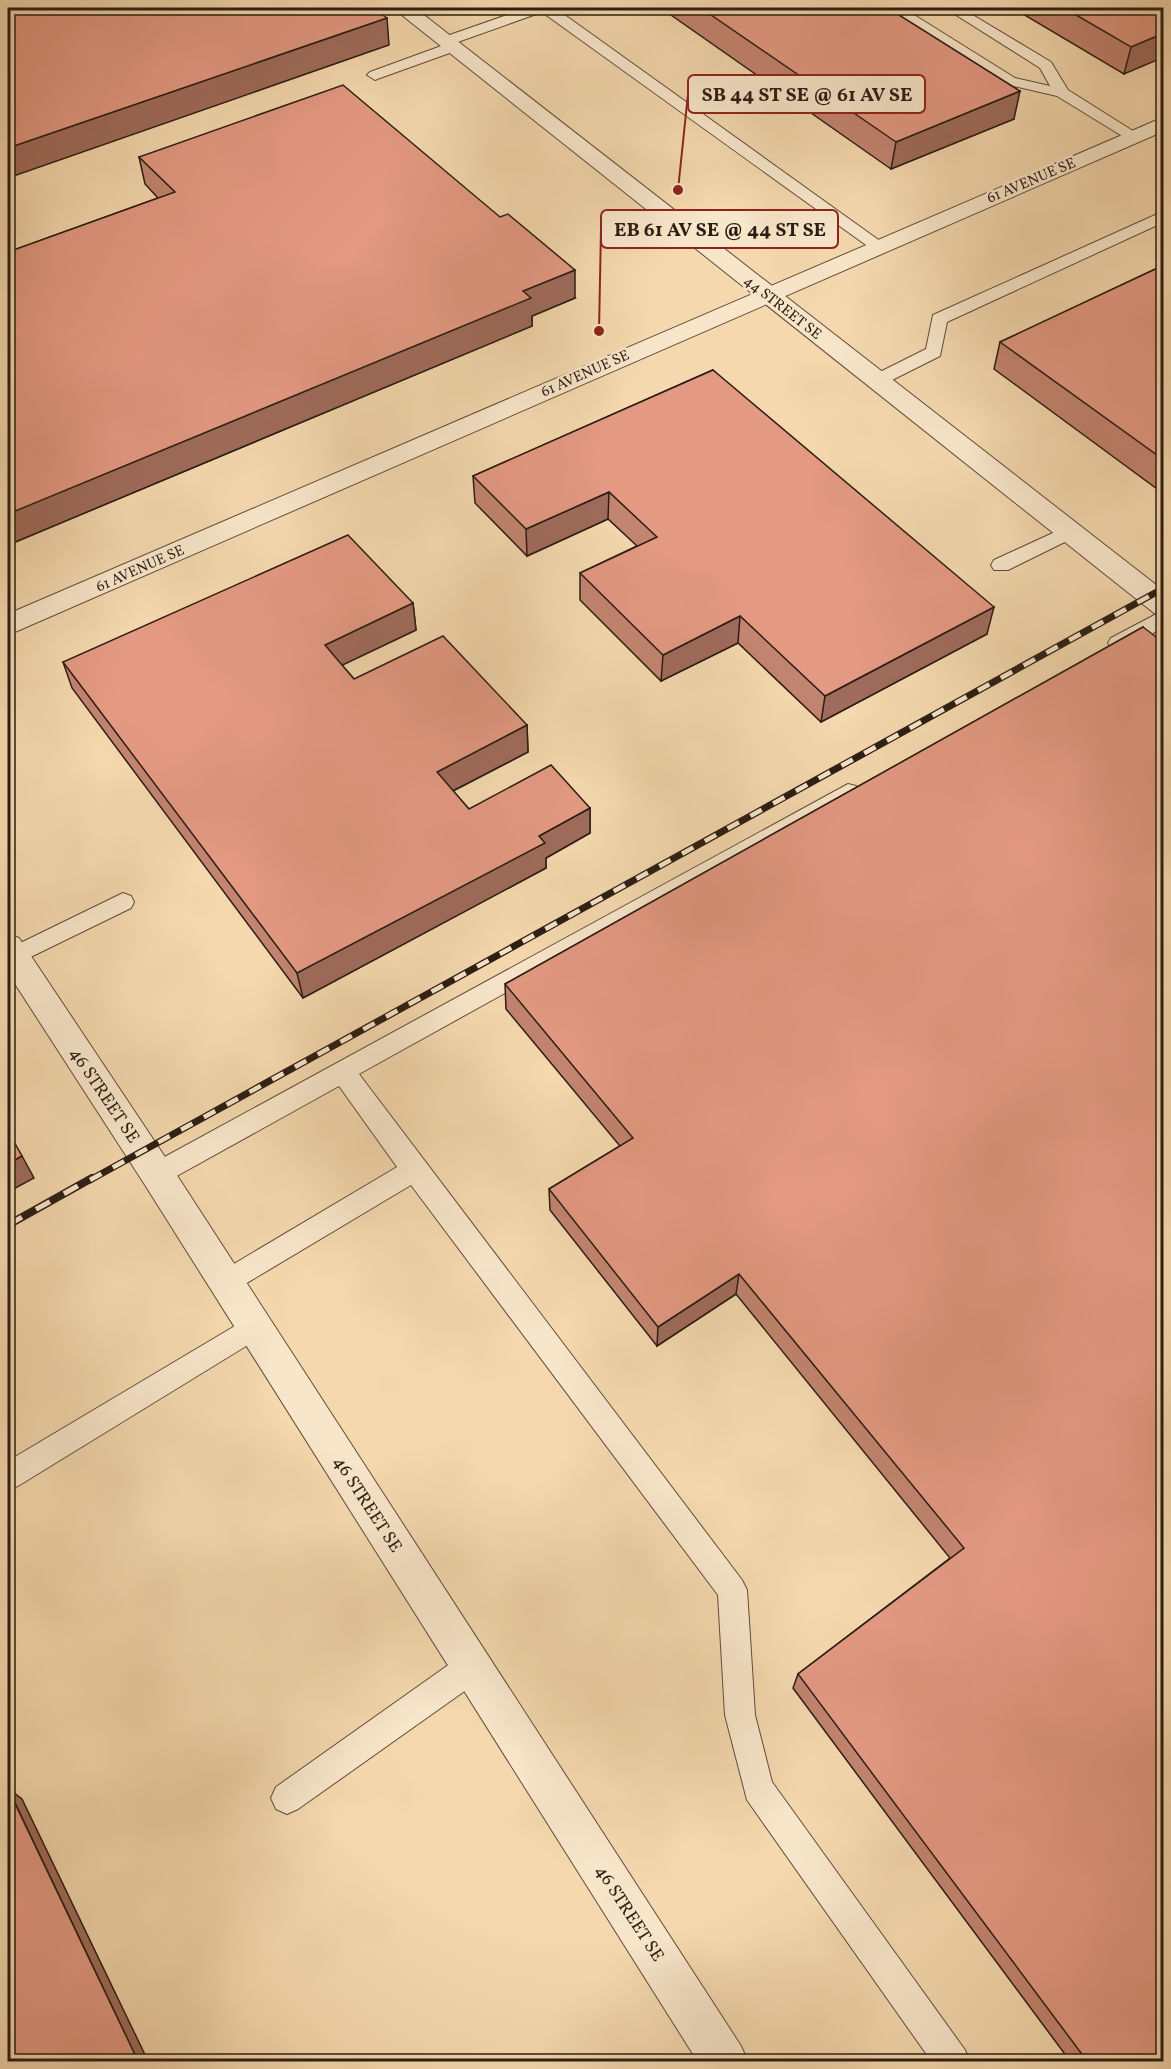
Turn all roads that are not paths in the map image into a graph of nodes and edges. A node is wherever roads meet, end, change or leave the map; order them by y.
1 (403, 8) edge
2 (539, 8) edge
3 (546, 8) edge
4 (894, 8) edge
5 (952, 8) edge
6 (450, 44) junction
7 (375, 75) dead end
8 (1062, 93) junction
9 (1164, 123) edge
10 (1133, 136) junction
11 (1164, 216) edge
12 (879, 246) junction
13 (767, 294) junction
14 (876, 381) junction
15 (1068, 532) junction
16 (1001, 566) dead end
17 (1164, 606) edge
18 (1164, 617) edge
19 (8, 626) edge
20 (1104, 651) edge
21 (864, 783) edge
22 (123, 902) dead end
23 (9, 954) edge
24 (343, 1072) junction
25 (414, 1170) junction
26 (157, 1174) junction
27 (226, 1282) junction
28 (255, 1326) junction
29 (8, 1476) edge
30 (472, 1667) junction
31 (288, 1798) dead end
32 (725, 2061) edge
33 (953, 2061) edge

1 - 6 street, 44 STREET SE
2 - 6 lane
3 - 12 lane
4 - 8 lane
5 - 8 lane
6 - 7 lane
6 - 13 street, 44 STREET SE
8 - 10 lane
9 - 10 street, 61 AVENUE SE
10 - 12 street, 61 AVENUE SE
11 - 14 lane
12 - 13 street, 61 AVENUE SE
13 - 14 street, 44 STREET SE
13 - 19 street, 61 AVENUE SE
14 - 15 street, 44 STREET SE
15 - 16 lane
15 - 17 street, 44 STREET SE
18 - 20 lane
21 - 24 lane
22 - 23 lane
23 - 26 street, 46 STREET SE
24 - 25 lane
24 - 26 lane
25 - 27 lane
25 - 33 lane
26 - 27 street, 46 STREET SE
27 - 28 street, 46 STREET SE
28 - 29 lane
28 - 30 street, 46 STREET SE
30 - 31 lane
30 - 32 street, 46 STREET SE

